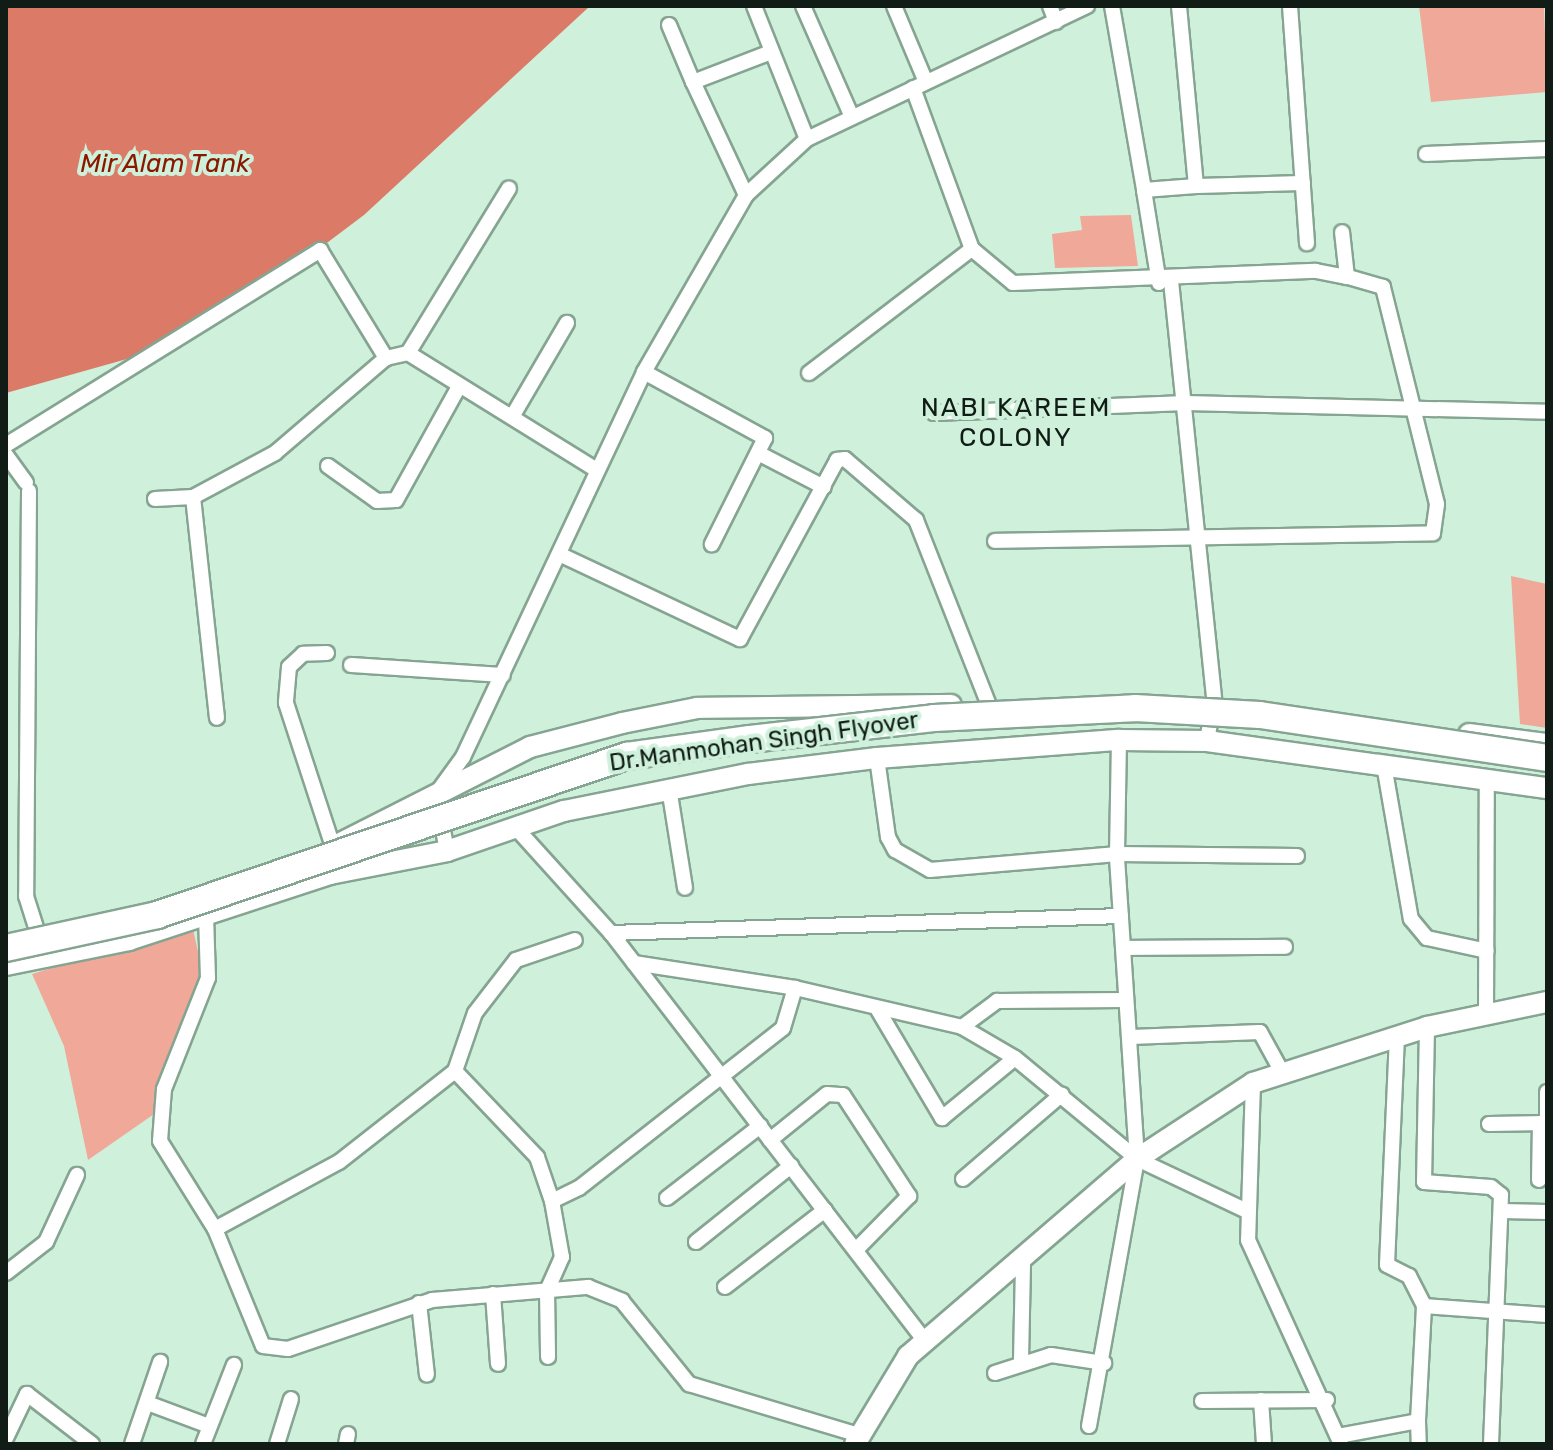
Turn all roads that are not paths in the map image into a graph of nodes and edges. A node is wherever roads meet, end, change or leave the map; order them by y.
1 (754, 6) edge
2 (803, 6) edge
3 (894, 6) edge
4 (1050, 6) edge
5 (1087, 6) edge
6 (1112, 6) edge
7 (1179, 6) edge
8 (1290, 6) edge
9 (1056, 22) junction
10 (669, 25) dead end
11 (771, 52) junction
12 (693, 82) junction
13 (919, 85) junction
14 (852, 117) junction
15 (807, 139) junction
16 (1547, 149) edge
17 (1426, 154) dead end
18 (1303, 183) junction
19 (1196, 186) junction
20 (509, 188) dead end
21 (1144, 190) junction
22 (746, 195) junction
23 (1342, 232) dead end
24 (1307, 243) dead end
25 (972, 249) junction
26 (1347, 277) junction
27 (1165, 282) junction
28 (567, 323) dead end
29 (408, 353) junction
30 (386, 358) junction
31 (644, 372) junction
32 (809, 373) dead end
33 (458, 388) junction
34 (1186, 403) junction
35 (1411, 409) junction
36 (1547, 412) edge
37 (934, 413) dead end
38 (512, 417) junction
39 (6, 445) edge
40 (758, 453) junction
41 (6, 455) edge
42 (328, 466) dead end
43 (597, 470) junction
44 (824, 487) junction
45 (193, 497) junction
46 (155, 499) dead end
47 (1199, 539) junction
48 (995, 541) dead end
49 (712, 544) dead end
50 (559, 554) junction
51 (327, 653) dead end
52 (351, 665) dead end
53 (503, 675) junction
54 (1214, 700) junction
55 (988, 703) junction
56 (217, 718) dead end
57 (1119, 740) junction
58 (1207, 741) junction
59 (1547, 744) edge
60 (877, 758) junction
61 (1547, 758) edge
62 (1384, 765) junction
63 (1547, 770) edge
64 (1487, 782) junction
65 (669, 788) junction
66 (1547, 788) edge
67 (436, 794) junction
68 (516, 828) junction
69 (333, 847) junction
70 (447, 851) junction
71 (1117, 854) junction
72 (1297, 856) dead end
73 (685, 888) dead end
74 (206, 915) junction
75 (1121, 916) junction
76 (611, 933) junction
77 (39, 937) junction
78 (6, 940) edge
79 (575, 940) dead end
80 (1285, 947) dead end
81 (6, 948) edge
82 (1124, 948) junction
83 (1487, 951) junction
84 (6, 959) edge
85 (634, 963) junction
86 (6, 965) edge
87 (795, 988) junction
88 (1125, 1000) junction
89 (1547, 1002) edge
90 (878, 1010) junction
91 (1486, 1014) junction
92 (962, 1027) junction
93 (1427, 1027) junction
94 (1397, 1036) junction
95 (1131, 1037) junction
96 (1015, 1058) junction
97 (455, 1071) junction
98 (1282, 1072) junction
99 (720, 1077) junction
100 (1253, 1083) junction
101 (1547, 1092) edge
102 (1062, 1094) junction
103 (1544, 1123) edge
104 (1489, 1124) dead end
105 (760, 1126) junction
106 (770, 1140) junction
107 (1137, 1159) junction
108 (791, 1166) junction
109 (77, 1175) dead end
110 (963, 1179) dead end
111 (1539, 1180) dead end
112 (667, 1198) dead end
113 (552, 1201) junction
114 (825, 1210) junction
115 (1245, 1210) junction
116 (1502, 1211) junction
117 (1547, 1212) edge
118 (215, 1229) junction
119 (696, 1242) dead end
120 (857, 1249) junction
121 (1023, 1261) junction
122 (6, 1273) edge
123 (725, 1287) dead end
124 (547, 1290) junction
125 (493, 1294) junction
126 (419, 1303) junction
127 (1424, 1306) junction
128 (1496, 1312) junction
129 (1547, 1315) edge
130 (925, 1341) junction
131 (548, 1357) dead end
132 (1021, 1360) junction
133 (160, 1362) dead end
134 (1104, 1363) junction
135 (498, 1364) dead end
136 (234, 1365) dead end
137 (995, 1373) dead end
138 (427, 1375) dead end
139 (291, 1399) dead end
140 (1261, 1400) junction
141 (1327, 1400) junction
142 (1202, 1401) dead end
143 (150, 1404) junction
144 (1418, 1421) junction
145 (209, 1426) junction
146 (1089, 1426) dead end
147 (6, 1438) edge
148 (857, 1440) edge
149 (1340, 1440) edge
150 (92, 1444) edge
151 (132, 1444) edge
152 (203, 1444) edge
153 (277, 1444) edge
154 (1264, 1444) edge
155 (1419, 1444) edge
156 (1491, 1444) edge

1 - 11 street
2 - 14 street
3 - 13 street
4 - 9 street
5 - 9 street
6 - 21 street
7 - 19 street
8 - 18 street
9 - 13 street
10 - 12 street
11 - 12 street
11 - 15 street
12 - 22 street
13 - 14 street
13 - 25 street
14 - 15 street
15 - 22 street
16 - 17 street
18 - 19 street
18 - 24 street
19 - 21 street
20 - 29 street
21 - 27 street
22 - 31 street
23 - 26 street
25 - 27 street
25 - 32 street
26 - 27 street
26 - 35 street
27 - 34 street
28 - 38 street
29 - 30 street
29 - 33 street
30 - 39 street
30 - 45 street
31 - 40 street
31 - 43 street
33 - 38 street
33 - 42 street
34 - 35 street
34 - 37 street
34 - 47 street
35 - 36 street
35 - 47 street
38 - 43 street
40 - 44 street
40 - 49 street
41 - 77 street
43 - 50 street
44 - 50 street
44 - 55 street
45 - 46 street
45 - 56 street
47 - 48 street
47 - 54 street
50 - 53 street
51 - 69 street
52 - 53 street
53 - 67 street
54 - 55 street
54 - 58 street
54 - 59 street
55 - 67 street
57 - 58 street
57 - 60 street
57 - 71 street
58 - 62 street
60 - 65 street
60 - 71 street
61 - 81 highway, Dr.Manmohan Singh Flyover, bridge
62 - 64 street
62 - 83 street
63 - 84 highway, Dr.Manmohan Singh Flyover
64 - 66 street
64 - 83 street
65 - 68 street
65 - 73 street
67 - 69 street
67 - 70 street
68 - 70 street
68 - 76 street
69 - 77 street
70 - 74 street
71 - 72 street
71 - 75 street
74 - 86 street
74 - 118 street
75 - 76 street
75 - 82 street
76 - 85 street
77 - 78 street
79 - 97 street
80 - 82 street
82 - 88 street
83 - 91 street
85 - 87 street
85 - 99 street
87 - 90 street
87 - 99 street
88 - 92 street
88 - 95 street
89 - 91 street
90 - 92 street
90 - 96 street
91 - 93 street
92 - 96 street
93 - 94 street
93 - 116 street
94 - 98 street
94 - 127 street
95 - 98 street
95 - 107 street
96 - 102 street
97 - 113 street
97 - 118 street
98 - 100 street
99 - 105 street
99 - 113 street
100 - 107 street
100 - 115 street
101 - 103 street
102 - 107 street
102 - 110 street
103 - 104 street
103 - 111 street
105 - 106 street
105 - 112 street
106 - 108 street
106 - 120 street
107 - 115 street
107 - 121 street
107 - 134 street
108 - 114 street
108 - 119 street
109 - 122 street
113 - 124 street
114 - 120 street
114 - 123 street
115 - 141 street
116 - 117 street
116 - 128 street
118 - 126 street
120 - 130 street
121 - 130 street
121 - 132 street
124 - 125 street
124 - 131 street
124 - 148 street
125 - 126 street
125 - 135 street
126 - 138 street
127 - 128 street
127 - 144 street
128 - 129 street
128 - 156 street
130 - 148 street
132 - 134 street
132 - 137 street
133 - 143 street
134 - 146 street
136 - 145 street
139 - 153 street
140 - 141 street
140 - 142 street
140 - 154 street
141 - 149 street
143 - 145 street
143 - 151 street
144 - 149 street
144 - 155 street
145 - 152 street
147 - 150 street

